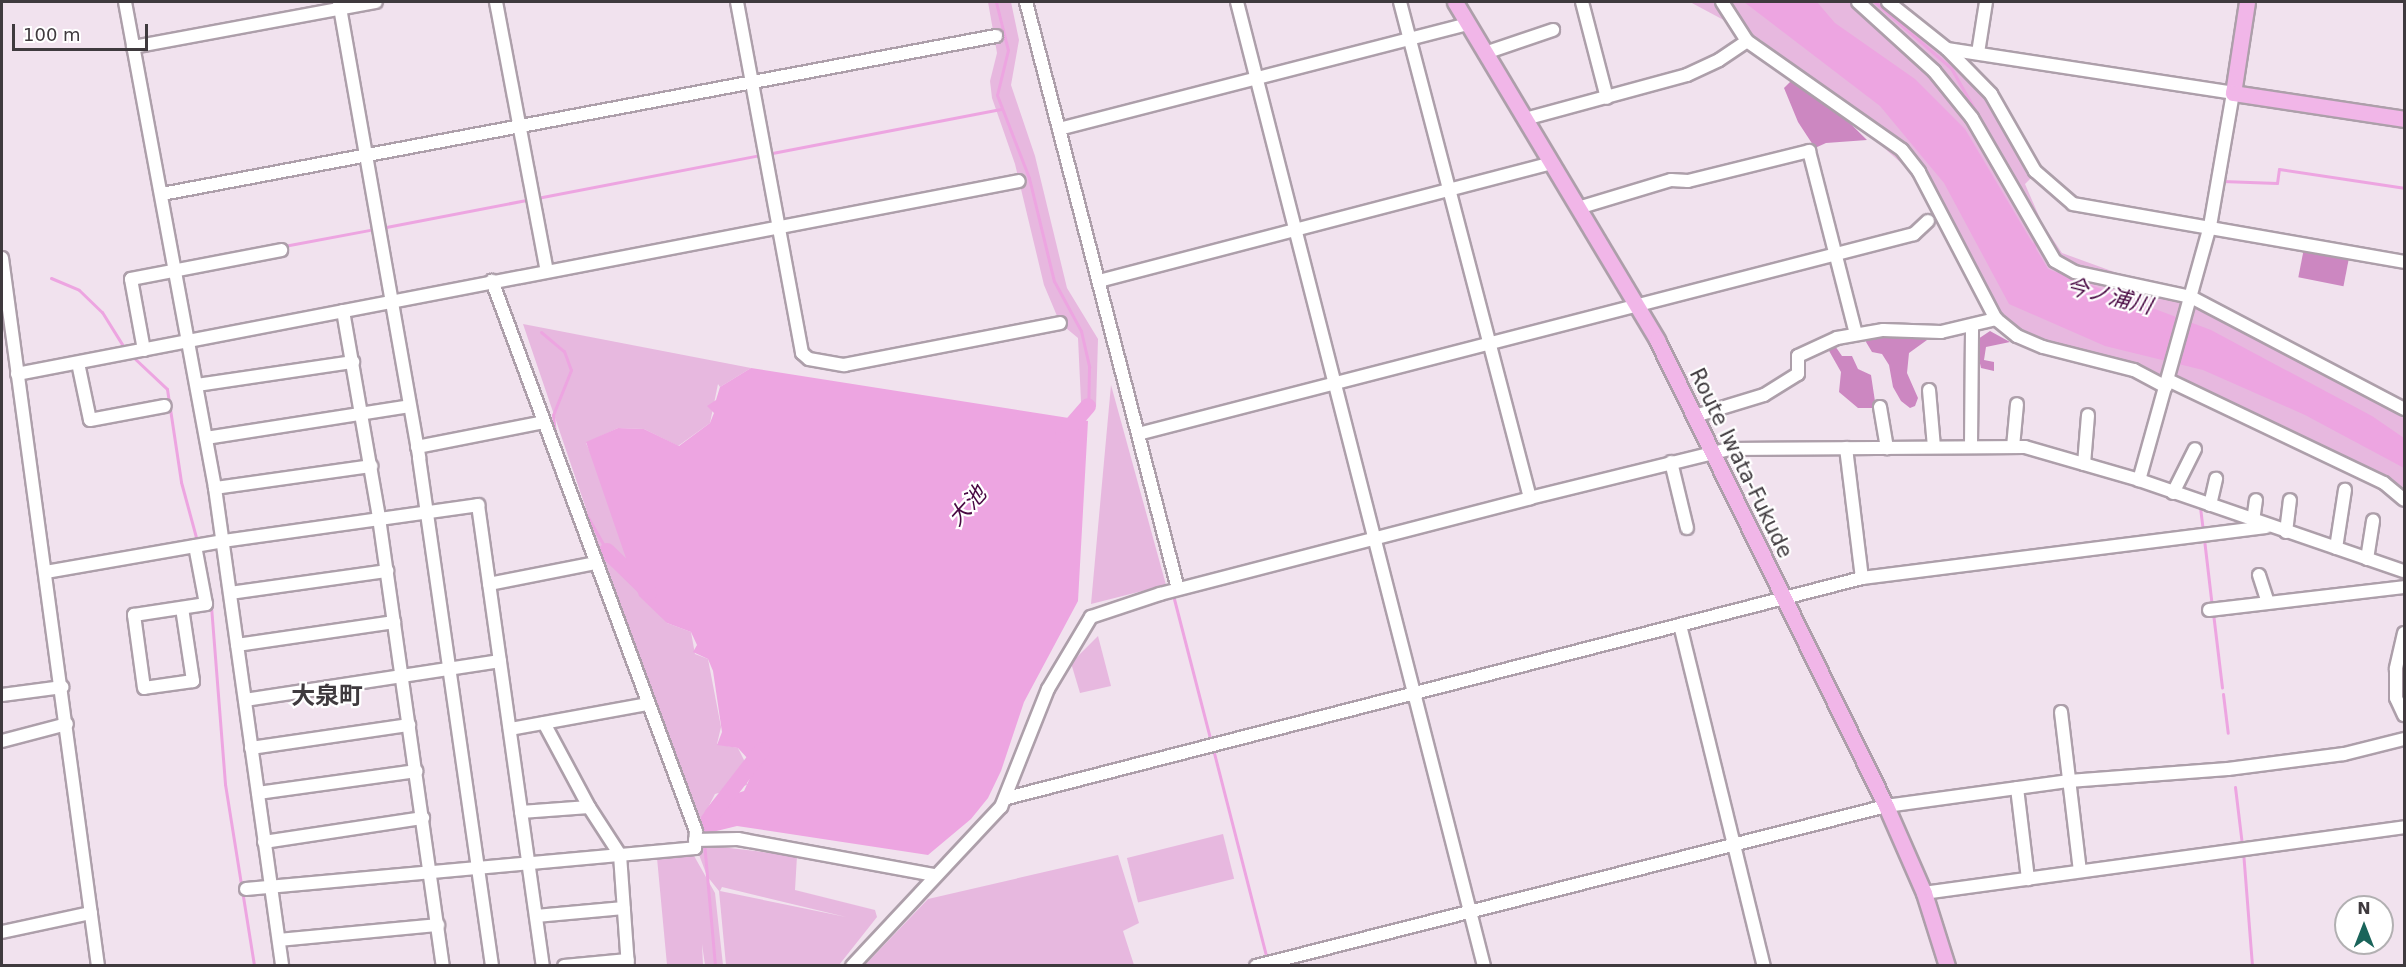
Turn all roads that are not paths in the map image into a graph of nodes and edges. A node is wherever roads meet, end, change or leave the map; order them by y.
1 (125, 2) edge
2 (376, 2) edge
3 (496, 2) edge
4 (737, 2) edge
5 (1026, 2) edge
6 (1237, 2) edge
7 (1400, 2) edge
8 (1455, 2) edge
9 (1582, 2) edge
10 (1722, 2) edge
11 (1858, 2) edge
12 (1888, 2) edge
13 (1986, 2) edge
14 (2247, 2) edge
15 (340, 5) edge
16 (1468, 24) junction
17 (1553, 30) dead end
18 (996, 36) dead end
19 (1410, 38) junction
20 (1747, 40) junction
21 (133, 47) junction
22 (1947, 49) junction
23 (1485, 53) junction
24 (1978, 53) junction
25 (1257, 78) junction
26 (752, 83) junction
27 (2233, 93) junction
28 (1607, 98) junction
29 (1525, 119) junction
30 (2404, 119) edge
31 (519, 127) junction
32 (1059, 129) junction
33 (368, 153) junction
34 (1551, 163) junction
35 (1019, 181) dead end
36 (1450, 190) junction
37 (162, 194) junction
38 (1578, 208) junction
39 (1928, 221) dead end
40 (2210, 226) junction
41 (778, 228) junction
42 (1297, 230) junction
43 (281, 250) dead end
44 (1836, 255) junction
45 (2, 258) edge
46 (2404, 262) edge
47 (176, 270) junction
48 (548, 270) junction
49 (492, 281) junction
50 (1099, 281) junction
51 (3, 284) edge
52 (391, 302) junction
53 (2189, 302) junction
54 (1638, 306) junction
55 (343, 311) junction
56 (1996, 320) junction
57 (1060, 323) dead end
58 (1972, 327) junction
59 (1856, 334) junction
60 (189, 341) junction
61 (1489, 346) junction
62 (134, 352) junction
63 (353, 362) junction
64 (78, 363) junction
65 (17, 374) junction
66 (2168, 381) junction
67 (1336, 383) junction
68 (197, 385) junction
69 (1929, 390) dead end
70 (2017, 404) dead end
71 (165, 406) dead end
72 (410, 406) junction
73 (1880, 407) dead end
74 (2404, 409) edge
75 (363, 414) junction
76 (2088, 415) dead end
77 (1695, 416) junction
78 (544, 422) junction
79 (1138, 434) junction
80 (206, 438) junction
81 (1971, 446) junction
82 (417, 447) junction
83 (1934, 447) junction
84 (2013, 447) junction
85 (1845, 448) junction
86 (1887, 448) junction
87 (2195, 449) dead end
88 (1712, 451) junction
89 (1671, 462) junction
90 (2084, 464) junction
91 (371, 466) junction
92 (2216, 479) dead end
93 (2139, 480) junction
94 (215, 488) junction
95 (2345, 490) dead end
96 (2173, 493) junction
97 (1530, 498) junction
98 (2256, 500) dead end
99 (2290, 500) dead end
100 (2404, 500) edge
101 (2210, 506) junction
102 (427, 511) junction
103 (379, 518) junction
104 (2373, 520) dead end
105 (2253, 521) junction
106 (2270, 527) junction
107 (1687, 528) dead end
108 (2286, 532) junction
109 (1376, 538) junction
110 (223, 541) junction
111 (195, 546) junction
112 (2336, 548) junction
113 (2367, 559) junction
114 (595, 563) junction
115 (387, 571) junction
116 (2404, 571) edge
117 (46, 572) junction
118 (2259, 575) dead end
119 (1862, 578) junction
120 (489, 584) junction
121 (2404, 587) edge
122 (1178, 589) junction
123 (230, 593) junction
124 (1784, 598) junction
125 (2268, 603) junction
126 (182, 608) junction
127 (2213, 610) dead end
128 (394, 622) junction
129 (1680, 625) junction
130 (2404, 633) edge
131 (237, 645) junction
132 (500, 661) junction
133 (451, 670) junction
134 (402, 678) junction
135 (62, 687) junction
136 (1414, 693) junction
137 (2, 695) edge
138 (245, 700) junction
139 (648, 704) junction
140 (2061, 712) dead end
141 (2404, 715) edge
142 (544, 723) junction
143 (67, 724) junction
144 (409, 725) junction
145 (510, 729) junction
146 (2404, 739) edge
147 (2, 741) edge
148 (251, 748) junction
149 (416, 771) junction
150 (2069, 782) junction
151 (2017, 789) junction
152 (258, 793) junction
153 (1006, 798) junction
154 (1886, 806) junction
155 (589, 807) junction
156 (521, 812) junction
157 (423, 818) junction
158 (2404, 827) edge
159 (695, 840) junction
160 (264, 842) junction
161 (1732, 845) junction
162 (620, 855) junction
163 (528, 863) junction
164 (479, 868) junction
165 (2080, 871) junction
166 (430, 872) junction
167 (935, 875) junction
168 (2028, 879) junction
169 (271, 886) junction
170 (246, 889) dead end
171 (1924, 892) junction
172 (624, 908) junction
173 (1471, 911) junction
174 (91, 913) junction
175 (536, 916) junction
176 (438, 925) junction
177 (2, 932) edge
178 (279, 940) junction
179 (628, 963) edge
180 (1257, 965) edge
181 (98, 966) edge
182 (282, 966) edge
183 (443, 966) edge
184 (492, 966) edge
185 (543, 966) edge
186 (564, 966) edge
187 (852, 966) edge
188 (1485, 966) edge
189 (1764, 966) edge
190 (1947, 966) edge

1 - 21 street
2 - 15 street
3 - 31 street
4 - 26 street
5 - 32 street
6 - 25 street
7 - 19 street
8 - 16 main road, Route Iwata-Fukude
9 - 28 street
10 - 20 street
11 - 53 street
12 - 22 street
13 - 24 street
14 - 27 main road
15 - 21 street
15 - 33 street
16 - 19 street
16 - 23 main road, Route Iwata-Fukude
17 - 23 street
18 - 26 street
19 - 25 street
19 - 36 street
20 - 28 street
20 - 56 street
21 - 37 street
22 - 24 street
22 - 40 street
23 - 29 main road, Route Iwata-Fukude
24 - 27 street
25 - 32 street
25 - 42 street
26 - 31 street
26 - 41 street
27 - 30 main road
27 - 40 street
28 - 29 street
29 - 34 main road, Route Iwata-Fukude
31 - 33 street
31 - 48 street
32 - 50 street
33 - 37 street
33 - 52 street
34 - 36 street
34 - 38 main road, Route Iwata-Fukude
35 - 41 street
36 - 42 street
36 - 61 street
37 - 47 street
38 - 44 street
38 - 54 main road, Route Iwata-Fukude
39 - 44 street
40 - 46 street
40 - 53 street
41 - 48 street
41 - 57 street
42 - 50 street
42 - 67 street
43 - 47 street
44 - 54 street
44 - 59 street
45 - 51 street
47 - 60 street
47 - 62 street
48 - 49 street
49 - 52 street
49 - 78 street
50 - 79 street
51 - 65 street
52 - 55 street
52 - 72 street
53 - 66 street
53 - 74 street
54 - 61 street
54 - 77 main road, Route Iwata-Fukude
55 - 60 street
55 - 63 street
56 - 58 street
56 - 66 street
58 - 59 street
58 - 81 street
59 - 77 street
60 - 62 street
60 - 68 street
61 - 67 street
61 - 97 street
62 - 64 street
63 - 68 street
63 - 75 street
64 - 65 street
64 - 71 street
65 - 117 street
66 - 93 street
66 - 100 street
67 - 79 street
67 - 109 street
68 - 80 street
69 - 83 street
70 - 84 street
72 - 75 street
72 - 82 street
73 - 86 street
75 - 80 street
75 - 91 street
76 - 90 street
77 - 88 main road, Route Iwata-Fukude
78 - 82 street
78 - 114 street
79 - 122 street
80 - 94 street
81 - 83 street
81 - 84 street
82 - 102 street
83 - 86 street
84 - 90 street
85 - 86 street
85 - 88 street
85 - 119 street
87 - 96 street
88 - 89 street
88 - 124 main road, Route Iwata-Fukude
89 - 97 street
89 - 107 street
90 - 93 street
91 - 94 street
91 - 103 street
92 - 101 street
93 - 96 street
94 - 110 street
95 - 112 street
96 - 101 street
97 - 109 street
98 - 105 street
99 - 108 street
101 - 105 street
102 - 103 street
102 - 120 street
102 - 133 street
103 - 110 street
103 - 115 street
104 - 113 street
105 - 106 street
106 - 108 street
106 - 119 street
108 - 112 street
109 - 122 street
109 - 136 street
110 - 111 street
110 - 123 street
111 - 117 street
111 - 126 street
112 - 113 street
113 - 116 street
114 - 120 street
114 - 139 street
115 - 123 street
115 - 128 street
117 - 135 street
118 - 125 street
119 - 124 street
120 - 132 street
121 - 125 street
122 - 153 street
123 - 131 street
124 - 129 street
124 - 154 main road, Route Iwata-Fukude
125 - 127 street
126 - 126 street
128 - 131 street
128 - 134 street
129 - 136 street
129 - 161 street
130 - 141 street
131 - 138 street
132 - 133 street
132 - 145 street
133 - 134 street
133 - 164 street
134 - 138 street
134 - 144 street
135 - 137 street
135 - 143 street
136 - 153 street
136 - 173 street
138 - 148 street
139 - 142 street
139 - 159 street
140 - 150 street
142 - 145 street
142 - 155 street
143 - 147 street
143 - 174 street
144 - 148 street
144 - 149 street
145 - 156 street
146 - 150 street
148 - 152 street
149 - 152 street
149 - 157 street
150 - 151 street
150 - 165 street
151 - 154 street
151 - 168 street
152 - 160 street
153 - 167 street
154 - 161 street
154 - 171 main road, Route Iwata-Fukude
155 - 156 street
155 - 162 street
156 - 163 street
157 - 160 street
157 - 166 street
158 - 165 street
159 - 162 street
159 - 167 street
160 - 169 street
161 - 173 street
161 - 189 street
162 - 163 street
162 - 172 street
163 - 164 street
163 - 175 street
164 - 166 street
164 - 184 street
165 - 168 street
166 - 169 street
166 - 176 street
167 - 187 street
168 - 171 street
169 - 170 street
169 - 178 street
171 - 190 main road, Route Iwata-Fukude
172 - 175 street
172 - 179 street
173 - 180 street
173 - 188 street
174 - 177 street
174 - 181 street
175 - 185 street
176 - 178 street
176 - 183 street
178 - 182 street
179 - 186 street

